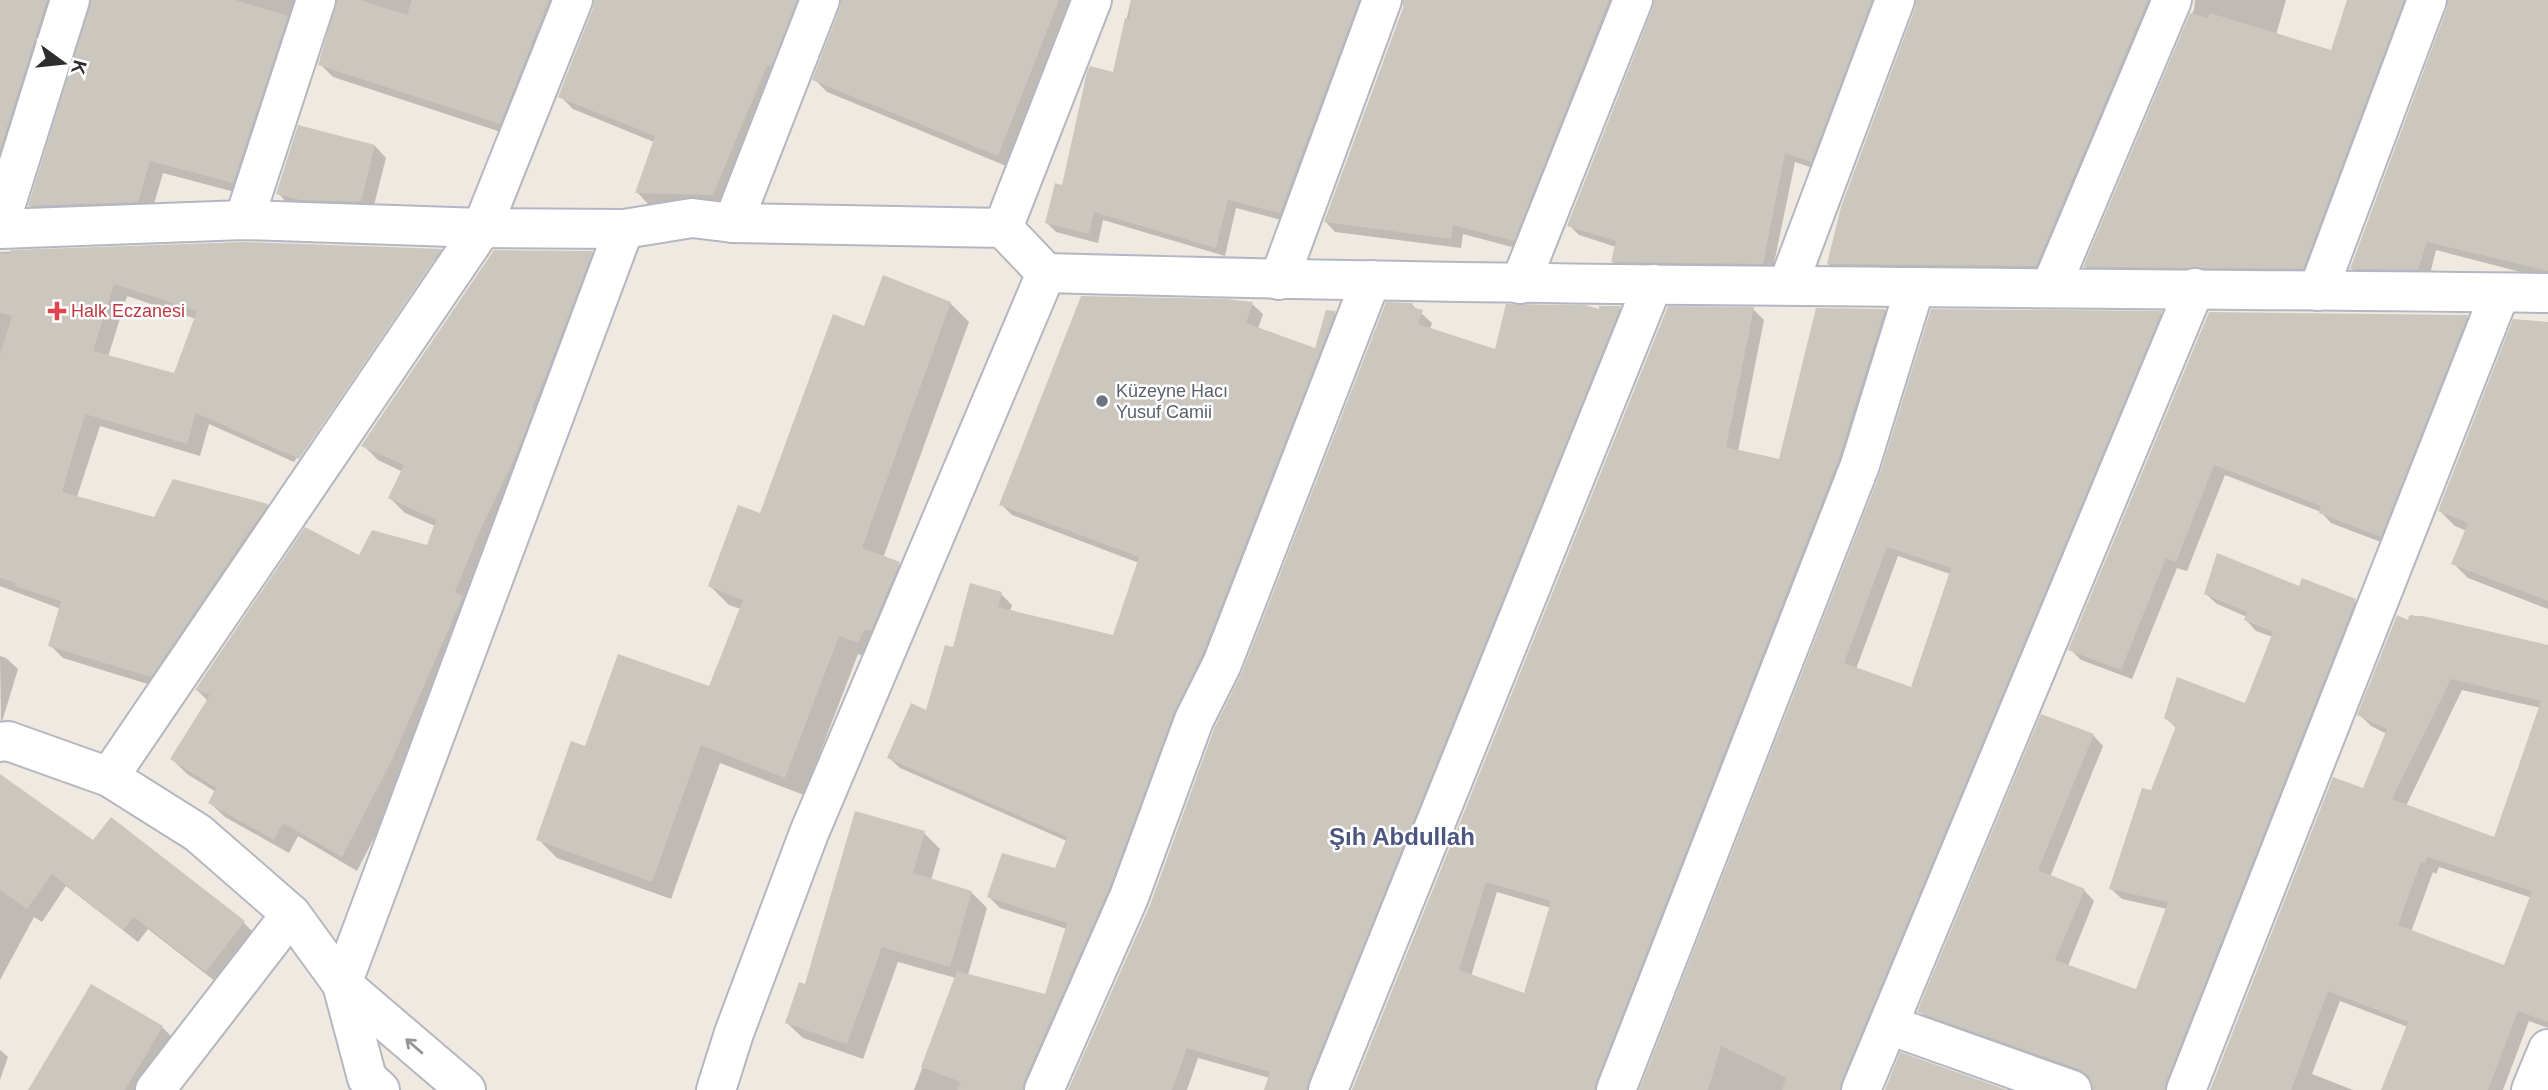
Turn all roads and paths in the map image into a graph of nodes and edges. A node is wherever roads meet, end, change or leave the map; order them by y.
1 (70, 0) edge
2 (316, 0) edge
3 (573, 0) edge
4 (821, 0) edge
5 (1092, 0) edge
6 (1382, 0) edge
7 (1633, 0) edge
8 (1895, 0) edge
9 (2172, 0) edge
10 (2427, 0) edge
11 (244, 220) junction
12 (0, 223) edge
13 (733, 223) junction
14 (482, 228) junction
15 (1003, 228) junction
16 (0, 229) edge
17 (624, 229) junction
18 (1046, 273) junction
19 (1279, 280) junction
20 (1371, 280) junction
21 (1520, 284) junction
22 (1653, 284) junction
23 (1788, 285) junction
24 (2051, 287) junction
25 (1915, 288) junction
26 (2195, 288) junction
27 (2318, 291) junction
28 (2500, 293) junction
29 (2548, 293) edge
30 (3, 745) edge
31 (109, 777) junction
32 (291, 914) junction
33 (342, 984) junction
34 (1889, 1025) junction
35 (2548, 1049) edge
36 (155, 1090) edge
37 (380, 1090) edge
38 (466, 1090) edge
39 (716, 1090) edge
40 (1044, 1090) edge
41 (1328, 1090) edge
42 (1616, 1090) edge
43 (1861, 1090) edge
44 (2072, 1090) edge
45 (2186, 1090) edge
46 (2531, 1090) edge

1 - 12 street
2 - 11 street
3 - 14 street
4 - 13 street
5 - 15 street
6 - 19 street
7 - 21 street
8 - 23 street
9 - 24 street
10 - 27 street
11 - 14 street
11 - 16 street
13 - 15 street
13 - 17 street
14 - 17 street
14 - 31 street
15 - 18 street
17 - 33 street
18 - 19 street
18 - 39 street
19 - 20 street
20 - 21 street
20 - 40 street
21 - 22 street
22 - 23 street
22 - 41 street
23 - 25 street
24 - 25 street
24 - 26 street
25 - 42 street
26 - 27 street
26 - 34 street
27 - 28 street
28 - 29 street
28 - 45 street
30 - 31 street
31 - 32 street
32 - 33 street
32 - 36 street
33 - 37 street
38 -> 33 street
34 - 43 street
34 - 44 street
35 - 46 street

